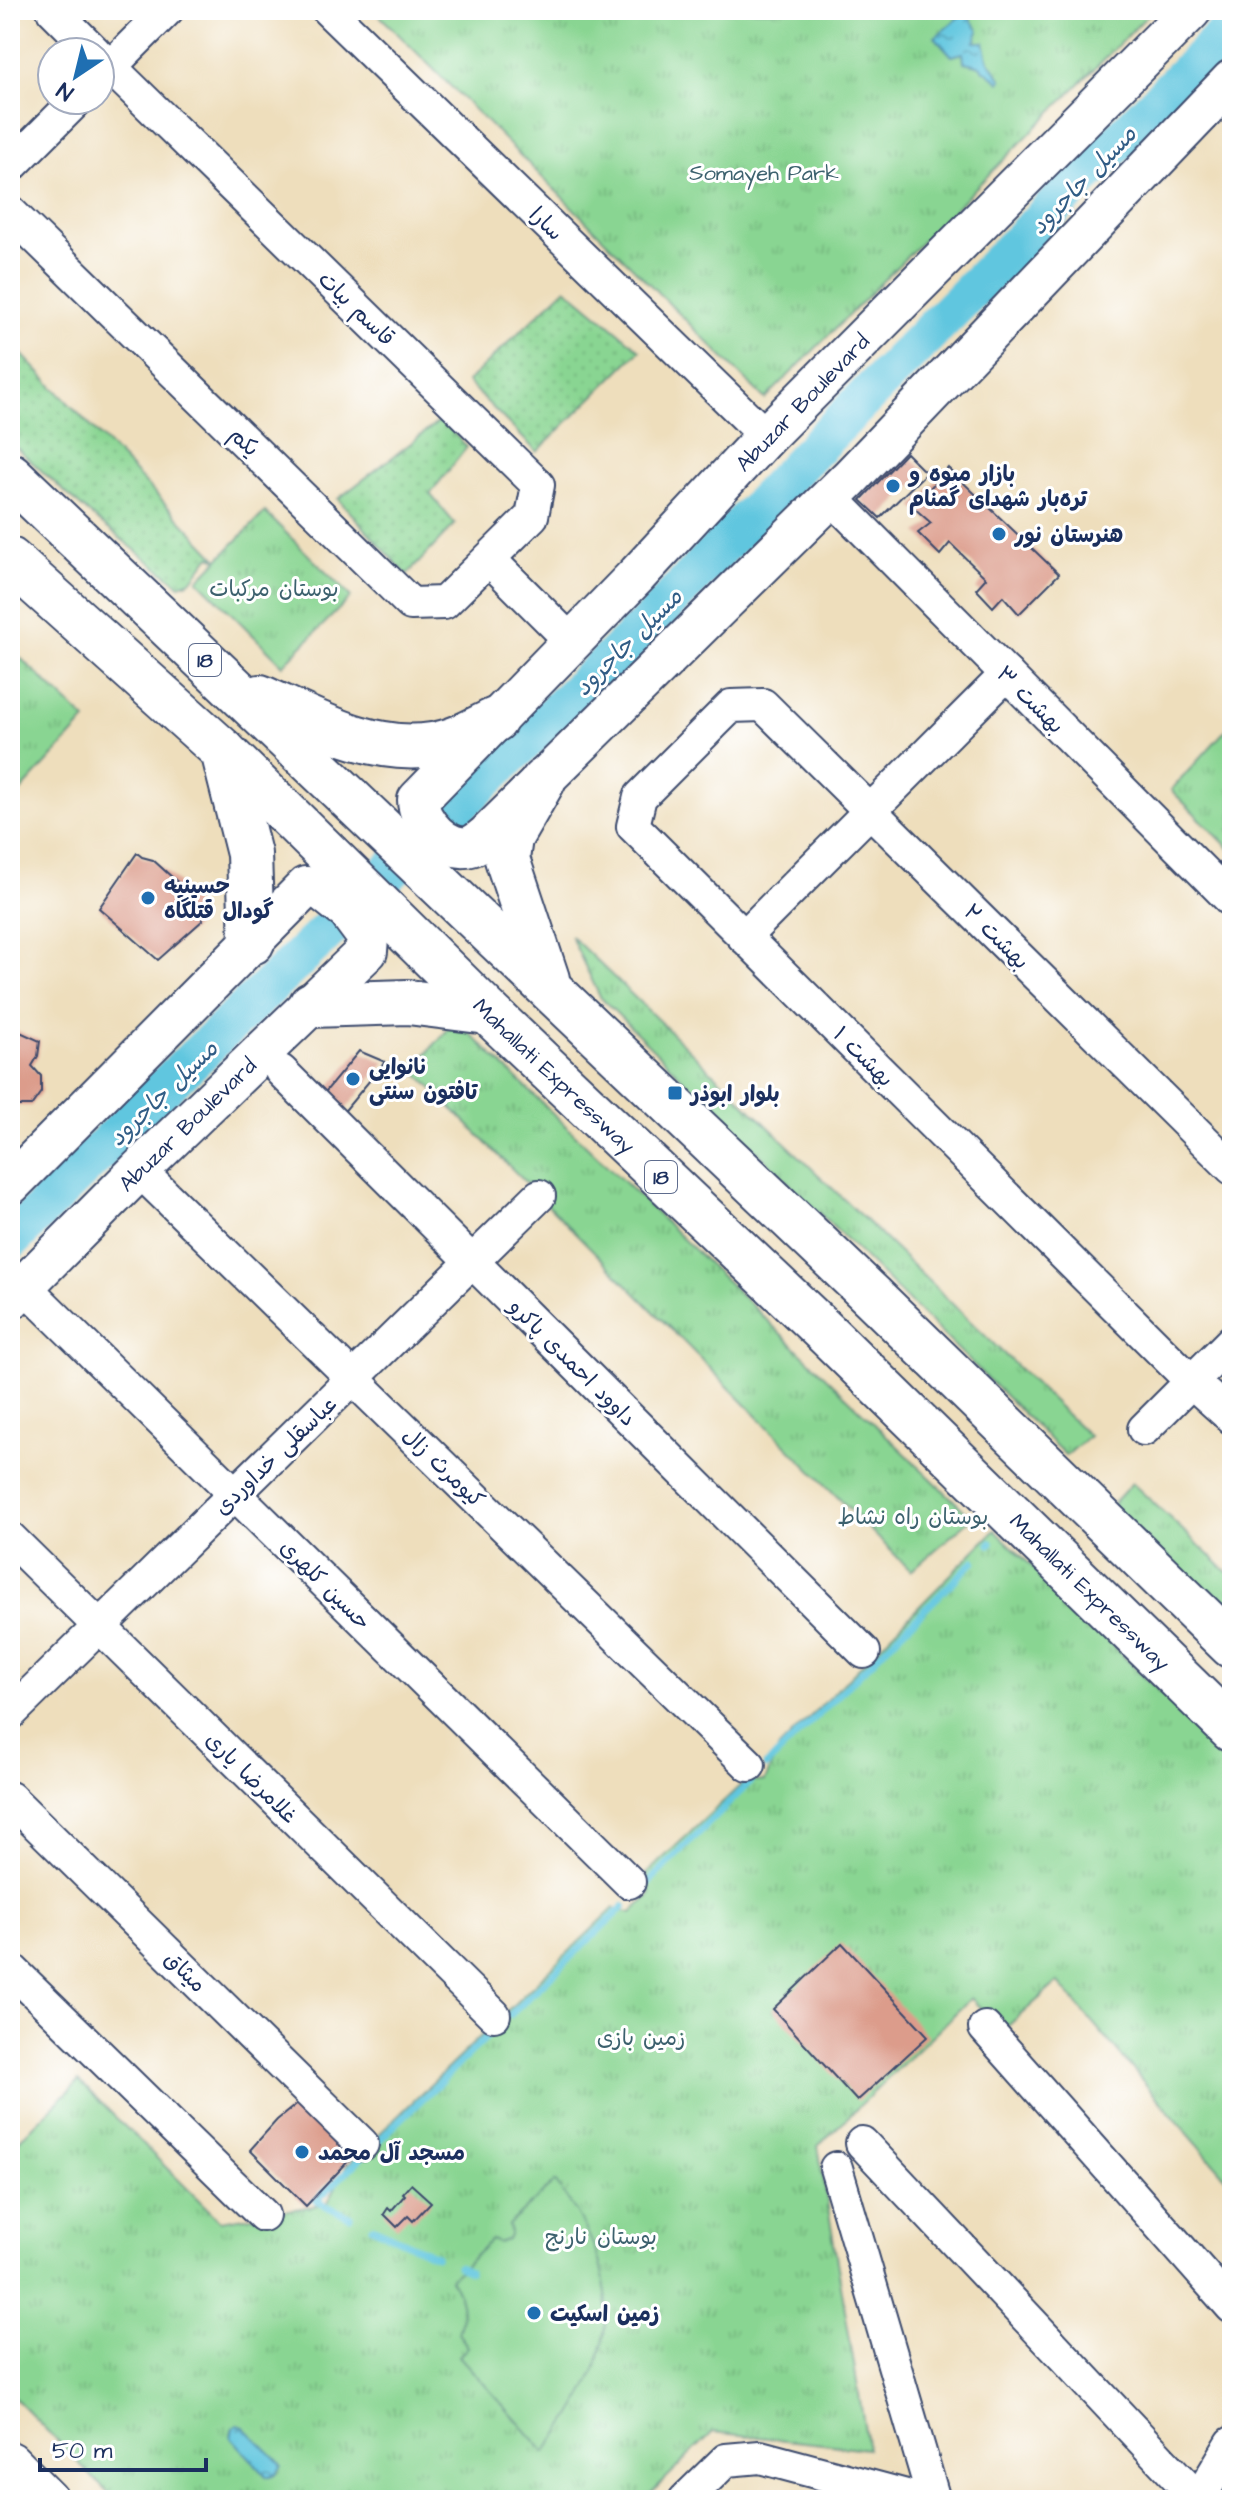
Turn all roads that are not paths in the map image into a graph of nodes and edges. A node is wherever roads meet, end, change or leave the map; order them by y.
1 (53, 10) edge
2 (167, 10) edge
3 (328, 10) edge
4 (1191, 10) edge
5 (77, 36) edge
6 (116, 51) edge
7 (116, 77) edge
8 (1232, 80) edge
9 (61, 116) edge
10 (10, 167) edge
11 (10, 212) edge
12 (766, 436) junction
13 (12, 478) edge
14 (831, 497) junction
15 (489, 559) junction
16 (10, 560) edge
17 (571, 641) junction
18 (1007, 674) junction
19 (229, 683) junction
20 (763, 705) joint
21 (495, 720) junction
22 (223, 751) junction
23 (543, 781) junction
24 (871, 811) junction
25 (1232, 901) edge
26 (350, 907) junction
27 (744, 937) junction
28 (252, 942) junction
29 (551, 989) junction
30 (311, 1005) junction
31 (488, 1012) junction
32 (281, 1071) dead end
33 (1232, 1168) edge
34 (139, 1170) junction
35 (10, 1185) edge
36 (539, 1196) dead end
37 (472, 1262) junction
38 (17, 1293) edge
39 (872, 1296) junction
40 (828, 1335) junction
41 (1232, 1341) edge
42 (353, 1379) junction
43 (1192, 1382) junction
44 (985, 1404) junction
45 (1232, 1418) edge
46 (1144, 1429) dead end
47 (945, 1449) junction
48 (235, 1494) junction
49 (10, 1538) edge
50 (99, 1627) junction
51 (1232, 1646) edge
52 (864, 1652) dead end
53 (10, 1714) edge
54 (1232, 1730) edge
55 (749, 1765) dead end
56 (10, 1798) edge
57 (629, 1882) dead end
58 (10, 1968) edge
59 (494, 2015) dead end
60 (985, 2028) dead end
61 (862, 2143) dead end
62 (362, 2144) dead end
63 (836, 2168) dead end
64 (263, 2215) dead end
65 (1232, 2307) edge
66 (1232, 2443) edge
67 (10, 2462) edge
68 (689, 2499) edge
69 (48, 2500) edge
70 (921, 2500) edge
71 (934, 2500) edge
72 (1198, 2500) edge

1 - 5 street
2 - 6 street
3 - 12 street, سارا
4 - 12 main road, Abuzar Boulevard
7 - 15 street, قاسم بیات
8 - 14 main road
9 - 10 street
11 - 15 street, یکم
12 - 17 main road, Abuzar Boulevard
13 - 19 highway, 18
14 - 18 street, بهشت ۳
14 - 23 main road
15 - 17 street
16 - 22 highway, Mahallati Expressway / 18
17 - 21 main road, Abuzar Boulevard
18 - 24 street
18 - 25 street, بهشت ۳
19 - 21 highway
19 - 29 highway, 18
20 - 24 street, بهشت ۲
20 - 27 street, بهشت ۱
21 - 23 main road, Abuzar Boulevard
22 - 26 highway, Mahallati Expressway / 18
22 - 28 highway
23 - 29 highway
24 - 27 street
24 - 33 street, بهشت ۲
26 - 28 main road
26 - 30 main road, Abuzar Boulevard
26 - 31 highway, Mahallati Expressway / 18
27 - 43 street, بهشت ۱
28 - 35 main road
29 - 39 highway, 18
30 - 31 highway
30 - 34 main road, Abuzar Boulevard
31 - 40 highway, Mahallati Expressway / 18
32 - 37 street, داوود احمدی پاکرو
34 - 38 main road, Abuzar Boulevard
34 - 42 street, کیومرث زال
36 - 37 street, عباسقلی خداوردی
37 - 42 street, عباسقلی خداوردی
37 - 52 street, داوود احمدی پاکرو
38 - 48 street, حسین کلهری
39 - 40 highway
39 - 44 highway, 18
40 - 47 highway, Mahallati Expressway / 18
41 - 43 street
42 - 48 street, عباسقلی خداوردی
42 - 55 street, کیومرث زال
43 - 45 street, بهشت ۱
43 - 46 street
44 - 47 highway
44 - 51 highway, 18
47 - 54 highway, Mahallati Expressway / 18
48 - 50 street, عباسقلی خداوردی
48 - 57 street, حسین کلهری
49 - 50 street, غلامرضا یاری
50 - 53 street, عباسقلی خداوردی
50 - 59 street, غلامرضا یاری
56 - 62 street, میثاق
58 - 64 street
60 - 65 street
61 - 72 street
63 - 71 street
66 - 72 street
67 - 69 main road
68 - 70 street

